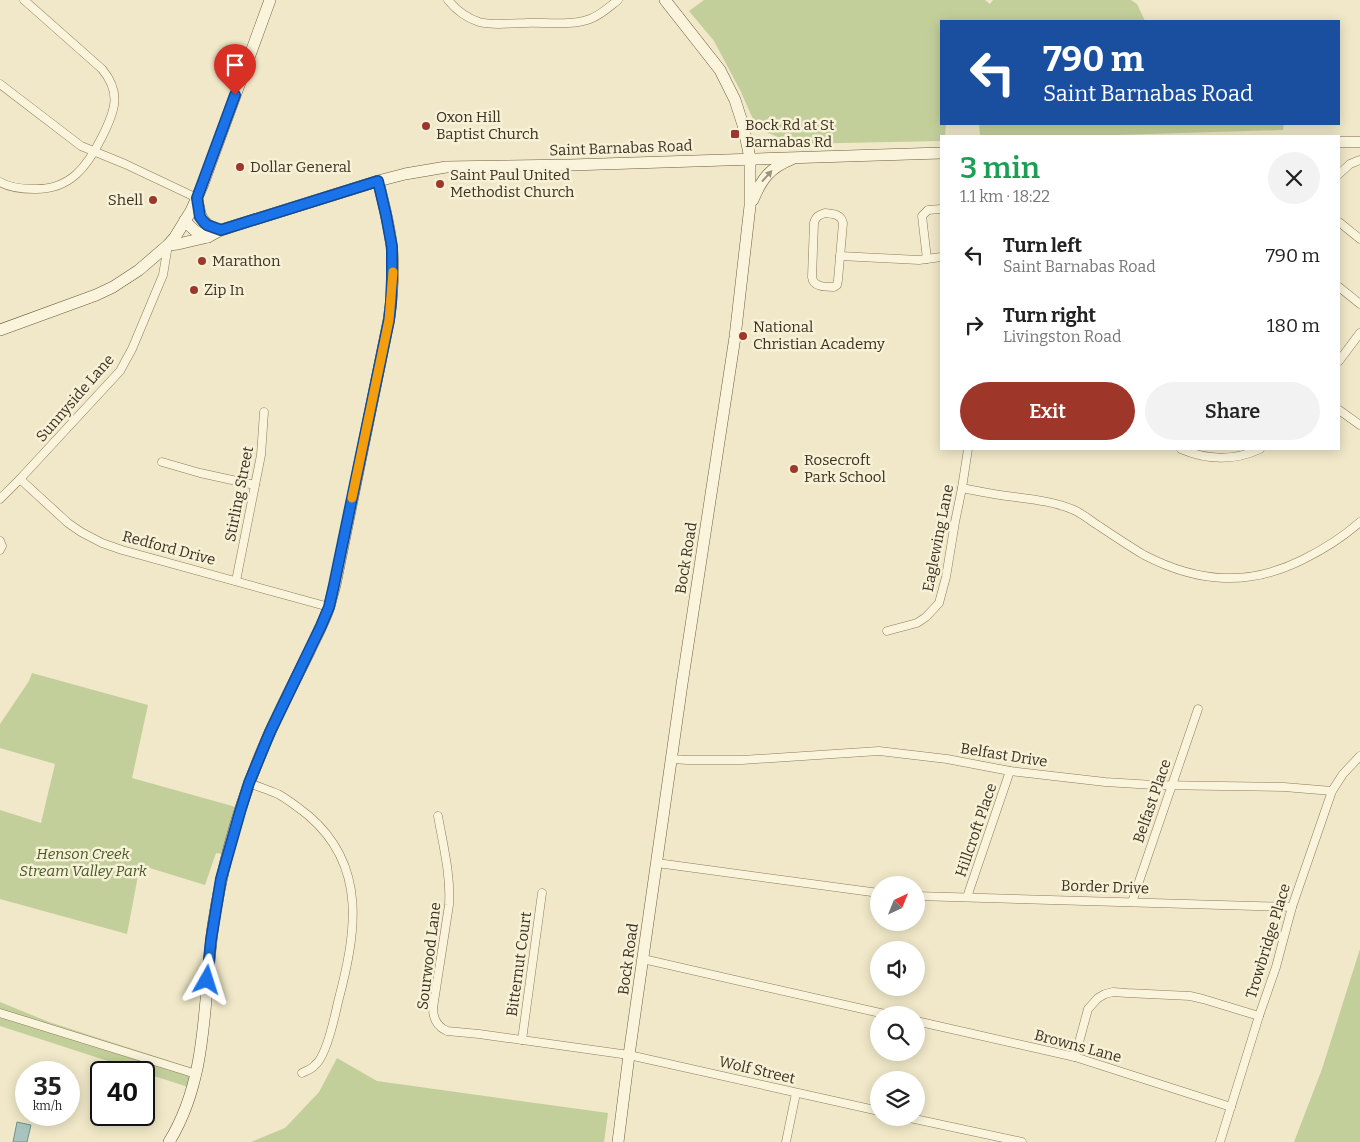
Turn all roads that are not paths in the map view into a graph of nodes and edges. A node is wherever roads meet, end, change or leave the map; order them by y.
1 (24, 0) edge
2 (270, 0) edge
3 (448, 0) edge
4 (618, 0) edge
5 (665, 0) edge
6 (0, 84) edge
7 (1340, 142) edge
8 (1360, 142) edge
9 (94, 152) junction
10 (940, 153) edge
11 (796, 157) junction
12 (750, 158) junction
13 (1360, 160) edge
14 (1340, 173) edge
15 (378, 181) junction
16 (0, 182) edge
17 (197, 198) junction
18 (750, 206) junction
19 (940, 209) edge
20 (185, 220) junction
21 (1340, 223) edge
22 (214, 232) junction
23 (1360, 239) edge
24 (168, 245) junction
25 (840, 256) junction
26 (940, 257) edge
27 (927, 260) junction
28 (1340, 288) edge
29 (1360, 304) edge
30 (0, 330) edge
31 (1360, 333) edge
32 (1340, 360) edge
33 (1340, 411) edge
34 (264, 412) dead end
35 (1360, 425) edge
36 (968, 450) edge
37 (1184, 450) edge
38 (1257, 450) edge
39 (162, 462) dead end
40 (20, 479) junction
41 (255, 485) junction
42 (962, 488) junction
43 (0, 499) edge
44 (1360, 522) edge
45 (0, 541) edge
46 (0, 550) edge
47 (236, 581) junction
48 (329, 607) junction
49 (888, 631) dead end
50 (1198, 709) dead end
51 (1360, 756) edge
52 (671, 759) junction
53 (1010, 771) junction
54 (249, 783) junction
55 (1172, 785) junction
56 (1332, 791) junction
57 (438, 816) dead end
58 (657, 863) junction
59 (870, 892) edge
60 (542, 893) dead end
61 (925, 896) edge
62 (967, 897) junction
63 (1132, 902) junction
64 (1292, 907) junction
65 (643, 959) junction
66 (870, 1011) edge
67 (0, 1013) edge
68 (1259, 1016) junction
69 (925, 1023) edge
70 (522, 1040) junction
71 (629, 1055) junction
72 (1075, 1057) junction
73 (302, 1073) dead end
74 (196, 1074) junction
75 (796, 1093) junction
76 (1230, 1107) junction
77 (870, 1109) edge
78 (925, 1121) edge
79 (168, 1142) edge
80 (618, 1142) edge
81 (786, 1142) edge
82 (1022, 1142) edge
83 (1220, 1142) edge

1 - 9 street
2 - 17 main road
3 - 4 street
5 - 12 main road, Bock Road
6 - 9 street
7 - 8 main road
9 - 16 street
9 - 17 street
10 - 11 main road, Saint Barnabas Road
11 - 12 main road, Saint Barnabas Road
18 -> 11 main road
12 - 15 main road, Saint Barnabas Road
12 - 18 main road, Bock Road
13 - 14 street
15 - 22 main road, Saint Barnabas Road
15 - 48 main road
17 - 20 main road
17 - 22 main road
18 - 52 main road, Bock Road
19 - 27 street
20 - 22 main road
20 - 24 main road
21 - 23 street
22 - 24 main road, Saint Barnabas Road
24 - 30 main road
24 - 40 street, Sunnyside Lane
25 - 25 street
25 - 27 street
26 - 27 street
28 - 29 street
31 - 32 street
33 - 35 street
34 - 41 street, Stirling Street
36 - 42 street, Eaglewing Lane
37 - 38 street
39 - 41 street
40 - 43 street, Sunnyside Lane
40 - 47 street, Redford Drive
41 - 47 street, Stirling Street
42 - 44 street
42 - 49 street, Eaglewing Lane
45 - 46 street
47 - 48 street, Redford Drive
48 - 54 main road
50 - 55 street, Belfast Place
51 - 56 street, Trowbridge Place
52 - 53 street, Belfast Drive
52 - 58 main road, Bock Road
53 - 55 street, Belfast Drive
53 - 62 street, Hillcroft Place
54 - 73 street
54 - 74 main road
55 - 56 street, Belfast Drive
55 - 63 street, Belfast Place
56 - 64 street, Trowbridge Place
57 - 70 street, Sourwood Lane
58 - 59 street
58 - 65 main road, Bock Road
60 - 70 street, Bitternut Court
61 - 62 street, Border Drive
62 - 63 street, Border Drive
63 - 64 street, Border Drive
64 - 68 street, Trowbridge Place
65 - 66 street
65 - 71 main road, Bock Road
67 - 74 street
68 - 72 street
68 - 76 street, Trowbridge Place
69 - 72 street, Browns Lane
70 - 71 street, Sourwood Lane
71 - 75 street, Wolf Street
71 - 80 main road, Bock Road
72 - 76 street, Browns Lane
74 - 79 main road
75 - 77 street, Wolf Street
75 - 81 street
76 - 83 street, Trowbridge Place
78 - 82 street

